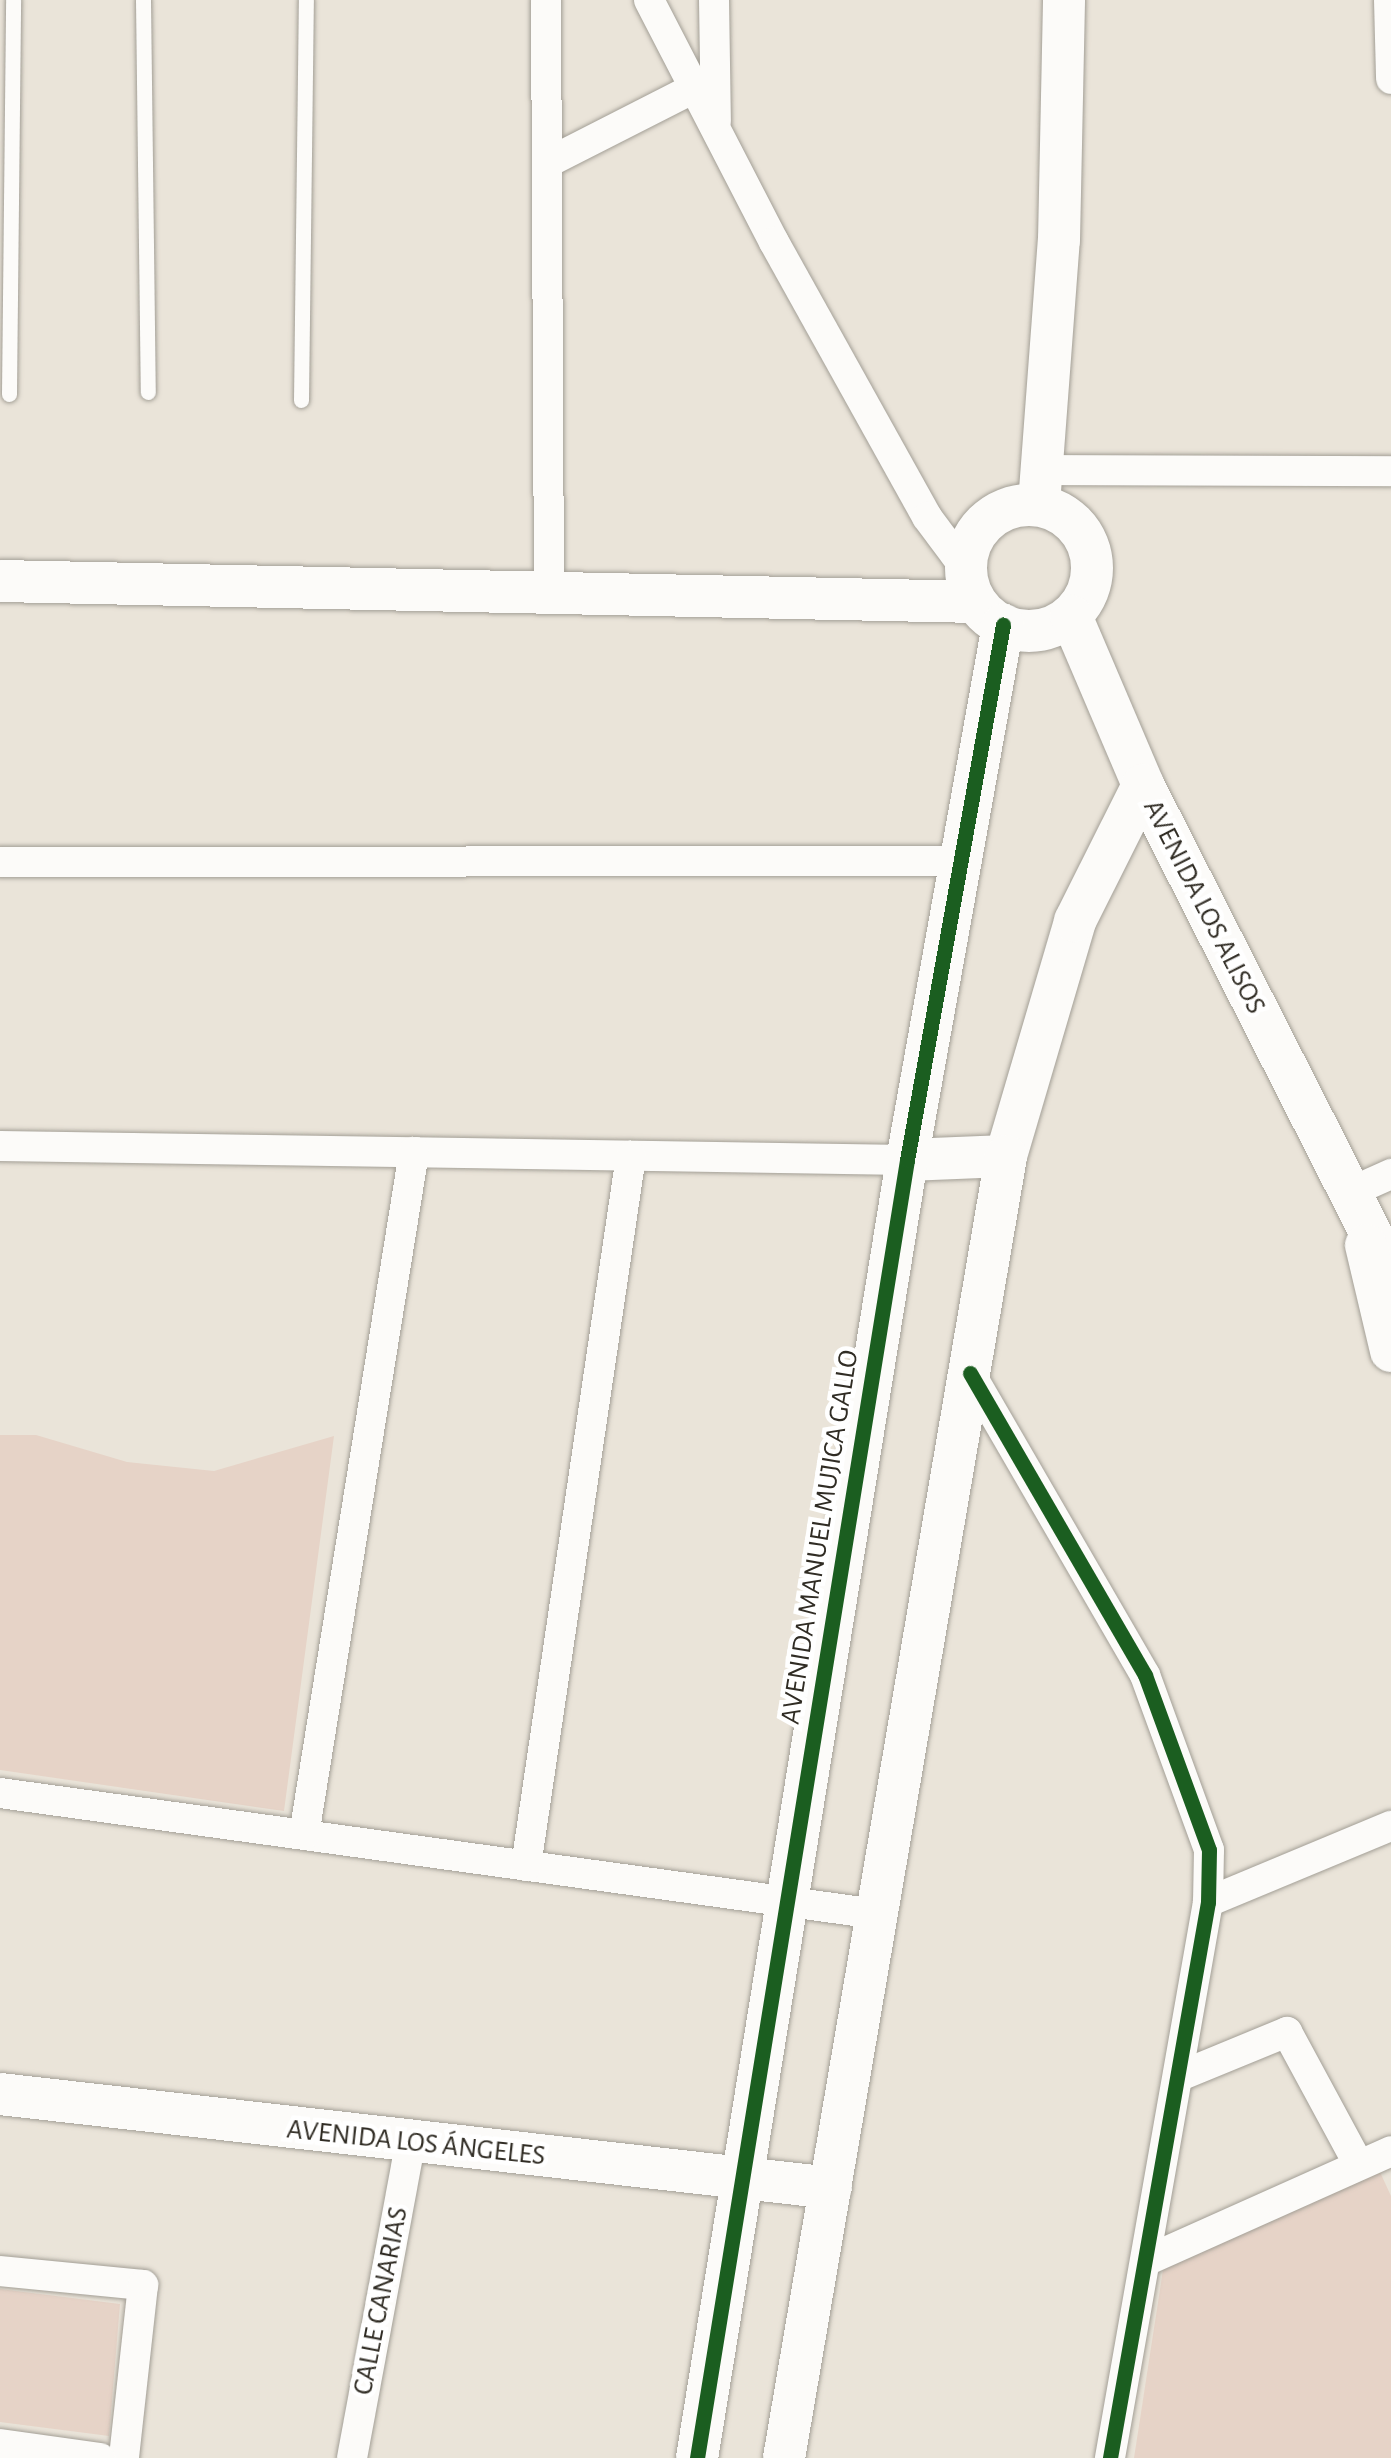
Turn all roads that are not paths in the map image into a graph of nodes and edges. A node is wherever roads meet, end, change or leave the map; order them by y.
1 (13, 0) edge
2 (143, 0) edge
3 (306, 0) edge
4 (546, 0) edge
5 (649, 0) edge
6 (714, 0) edge
7 (1064, 0) edge
8 (1390, 0) edge
9 (1391, 79) edge
10 (694, 88) junction
11 (716, 129) junction
12 (547, 163) junction
13 (148, 392) dead end
14 (9, 394) dead end
15 (301, 400) dead end
16 (1391, 471) edge
17 (1041, 487) junction
18 (0, 582) edge
19 (549, 593) junction
20 (981, 598) junction
21 (1071, 616) junction
22 (1143, 785) junction
23 (961, 861) junction
24 (0, 862) edge
25 (0, 1146) edge
26 (414, 1152) junction
27 (631, 1156) junction
28 (1006, 1156) junction
29 (907, 1160) junction
30 (1372, 1183) edge
31 (1391, 1273) edge
32 (1391, 1351) edge
33 (970, 1373) junction
34 (1, 1800) edge
35 (1391, 1826) edge
36 (304, 1835) junction
37 (526, 1866) junction
38 (786, 1902) junction
39 (1208, 1902) junction
40 (877, 1914) junction
41 (1180, 2076) junction
42 (0, 2094) edge
43 (410, 2144) junction
44 (1391, 2151) edge
45 (1360, 2165) junction
46 (744, 2178) junction
47 (832, 2188) junction
48 (1150, 2259) junction
49 (0, 2271) edge
50 (0, 2444) edge
51 (100, 2458) edge
52 (124, 2458) edge
53 (352, 2458) edge
54 (697, 2458) edge
55 (784, 2458) edge
56 (1110, 2458) edge

1 - 14 lane
2 - 13 lane
3 - 15 lane
4 - 12 street
5 - 10 street
6 - 11 street
7 - 17 street
8 - 9 street
10 - 11 street
10 - 12 street
11 - 20 street
12 - 19 street
16 - 17 street
17 - 20 street
17 - 21 street
18 - 19 street
19 - 20 street
20 - 21 street
20 - 23 street, AVENIDA MANUEL MUJICA GALLO
21 - 22 street, AVENIDA LOS ALISOS
22 - 28 street
22 - 30 street, AVENIDA LOS ALISOS
23 - 24 street
23 - 29 street, AVENIDA MANUEL MUJICA GALLO
25 - 26 street
26 - 27 street
26 - 36 street
27 - 29 street
27 - 37 street
28 - 29 street
28 - 33 street
29 - 38 street, AVENIDA MANUEL MUJICA GALLO
30 - 31 street, AVENIDA LOS ALISOS
30 - 32 street, AVENIDA LOS ALISOS
33 - 39 street
33 - 40 street
34 - 36 street
35 - 39 street
36 - 37 street
37 - 38 street
38 - 40 street
38 - 46 street, AVENIDA MANUEL MUJICA GALLO
39 - 41 street
40 - 47 street
41 - 45 street
41 - 48 street
42 - 43 street, AVENIDA LOS ÁNGELES
43 - 46 street, AVENIDA LOS ÁNGELES
43 - 53 street, CALLE CANARIAS
44 - 45 street
45 - 48 street
46 - 47 street, AVENIDA LOS ÁNGELES
46 - 54 street, AVENIDA MANUEL MUJICA GALLO
47 - 55 street
48 - 56 street
49 - 52 street
50 - 51 street

